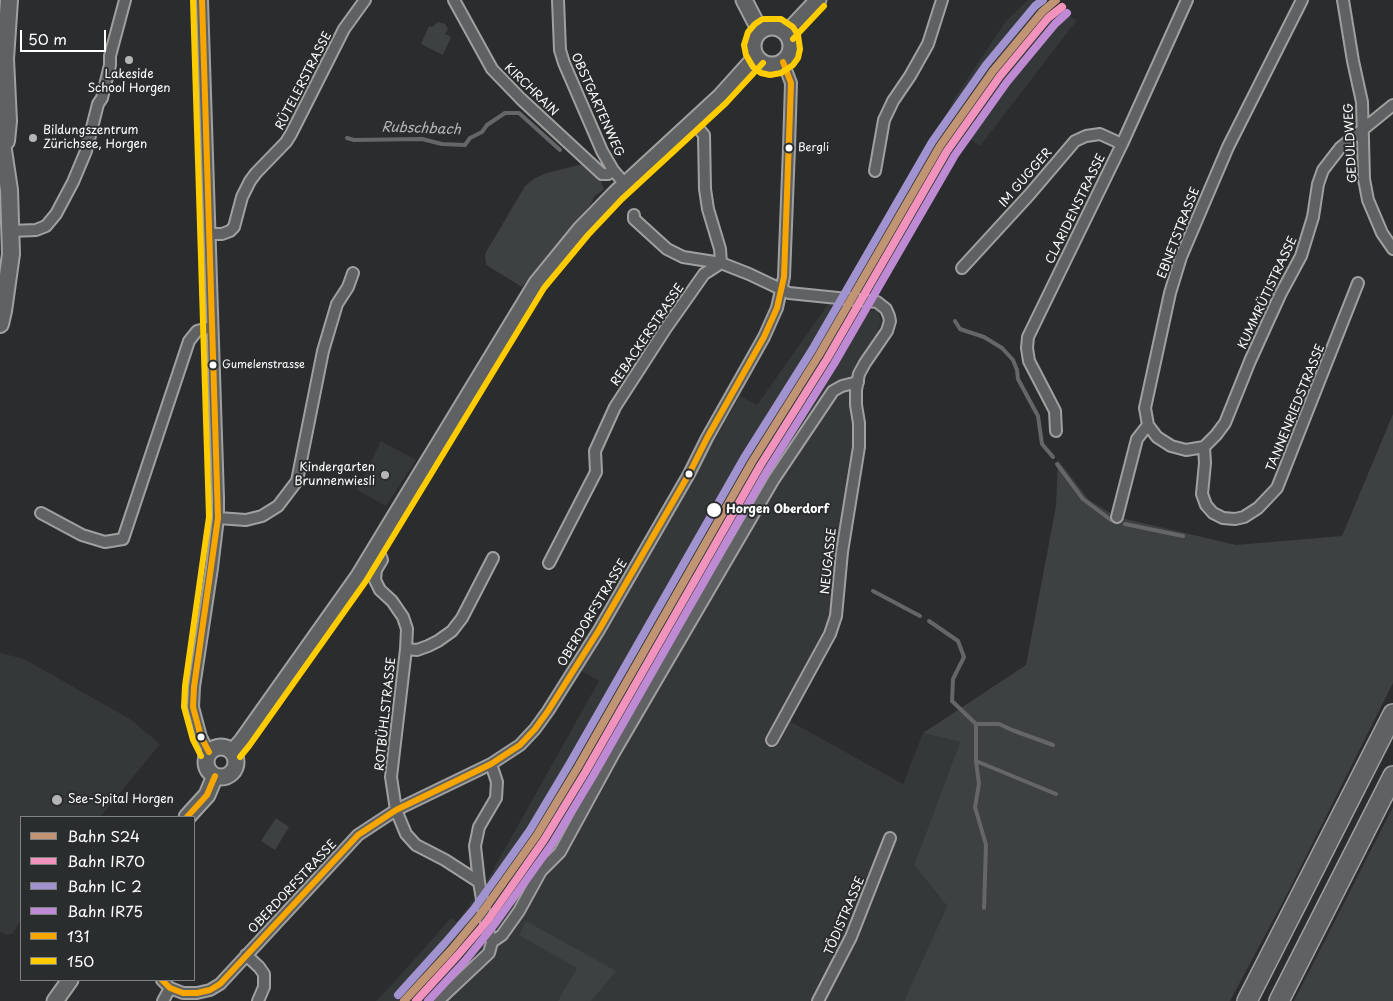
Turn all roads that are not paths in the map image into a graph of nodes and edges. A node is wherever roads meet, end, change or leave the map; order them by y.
1 (9, 0) edge
2 (125, 0) edge
3 (202, 0) edge
4 (365, 0) edge
5 (454, 0) edge
6 (558, 0) edge
7 (744, 0) edge
8 (818, 0) edge
9 (942, 0) edge
10 (1187, 0) edge
11 (1302, 0) edge
12 (1343, 0) edge
13 (760, 31) junction
14 (787, 33) junction
15 (756, 57) junction
16 (783, 62) junction
17 (1393, 105) edge
18 (693, 122) junction
19 (0, 130) edge
20 (1363, 130) junction
21 (1122, 144) junction
22 (5, 156) junction
23 (613, 170) junction
24 (875, 171) dead end
25 (626, 184) junction
26 (634, 215) dead end
27 (11, 231) junction
28 (211, 234) junction
29 (1393, 249) edge
30 (721, 264) junction
31 (962, 268) dead end
32 (354, 273) dead end
33 (1358, 283) dead end
34 (781, 290) junction
35 (0, 324) edge
36 (212, 327) junction
37 (858, 382) junction
38 (1148, 425) junction
39 (1056, 431) dead end
40 (1204, 447) junction
41 (40, 513) dead end
42 (1117, 517) dead end
43 (218, 518) junction
44 (374, 552) junction
45 (493, 558) dead end
46 (549, 562) dead end
47 (406, 649) junction
48 (1393, 714) edge
49 (772, 740) dead end
50 (233, 751) junction
51 (209, 752) junction
52 (491, 764) junction
53 (215, 776) junction
54 (1393, 776) edge
55 (396, 810) junction
56 (188, 816) edge
57 (890, 838) dead end
58 (480, 887) junction
59 (492, 942) junction
60 (246, 955) junction
61 (69, 981) edge
62 (163, 981) edge
63 (170, 988) junction
64 (55, 1001) edge
65 (163, 1001) edge
66 (258, 1001) edge
67 (438, 1001) edge
68 (818, 1001) edge
69 (1247, 1001) edge
70 (1279, 1001) edge

1 - 22 main road
2 - 27 street
3 - 28 street
4 - 28 street, RÜTELERSTRASSE
5 - 23 street, KIRCHRAIN
6 - 23 street, OBSTGARTENWEG
7 - 13 main road
8 - 14 main road
9 - 24 street
10 - 21 street, CLARIDENSTRASSE
11 - 38 street, EBNETSTRASSE
12 - 20 street, GEDULDWEG
13 - 14 main road
13 - 15 main road
14 - 16 main road
15 - 16 main road
15 - 18 main road
16 - 34 street, OBERDORFSTRASSE
17 - 20 street, KUMMRÜTISTRASSE
18 - 25 main road
18 - 30 street
19 - 22 main road
20 - 29 street, GEDULDWEG
20 - 40 street, KUMMRÜTISTRASSE
21 - 31 street, IM GUGGER
21 - 39 street, CLARIDENSTRASSE
22 - 27 main road
23 - 25 street, OBSTGARTENWEG
25 - 44 main road
26 - 30 street
27 - 35 main road
28 - 36 street
30 - 34 street
30 - 46 street, REBACKERSTRASSE
32 - 43 street
33 - 40 street, TANNENRIEDSTRASSE
34 - 37 street, NEUGASSE
34 - 52 street, OBERDORFSTRASSE
36 - 41 street
36 - 43 street
37 - 49 street, NEUGASSE
37 - 59 street
38 - 40 street
38 - 42 street
43 - 51 street
44 - 47 street, ROTBÜHLSTRASSE
44 - 50 main road
45 - 47 street
47 - 55 street, ROTBÜHLSTRASSE
48 - 69 highway
50 - 51 main road
50 - 53 main road
51 - 53 main road
52 - 55 street, OBERDORFSTRASSE
52 - 58 street
53 - 56 main road
54 - 70 highway
55 - 58 street, ROTBÜHLSTRASSE
55 - 60 street, OBERDORFSTRASSE
57 - 68 street, TÖDISTRASSE
58 - 59 street
59 - 67 street
60 - 63 street, OBERDORFSTRASSE
60 - 66 street
61 - 64 main road
62 - 63 street
63 - 65 street

